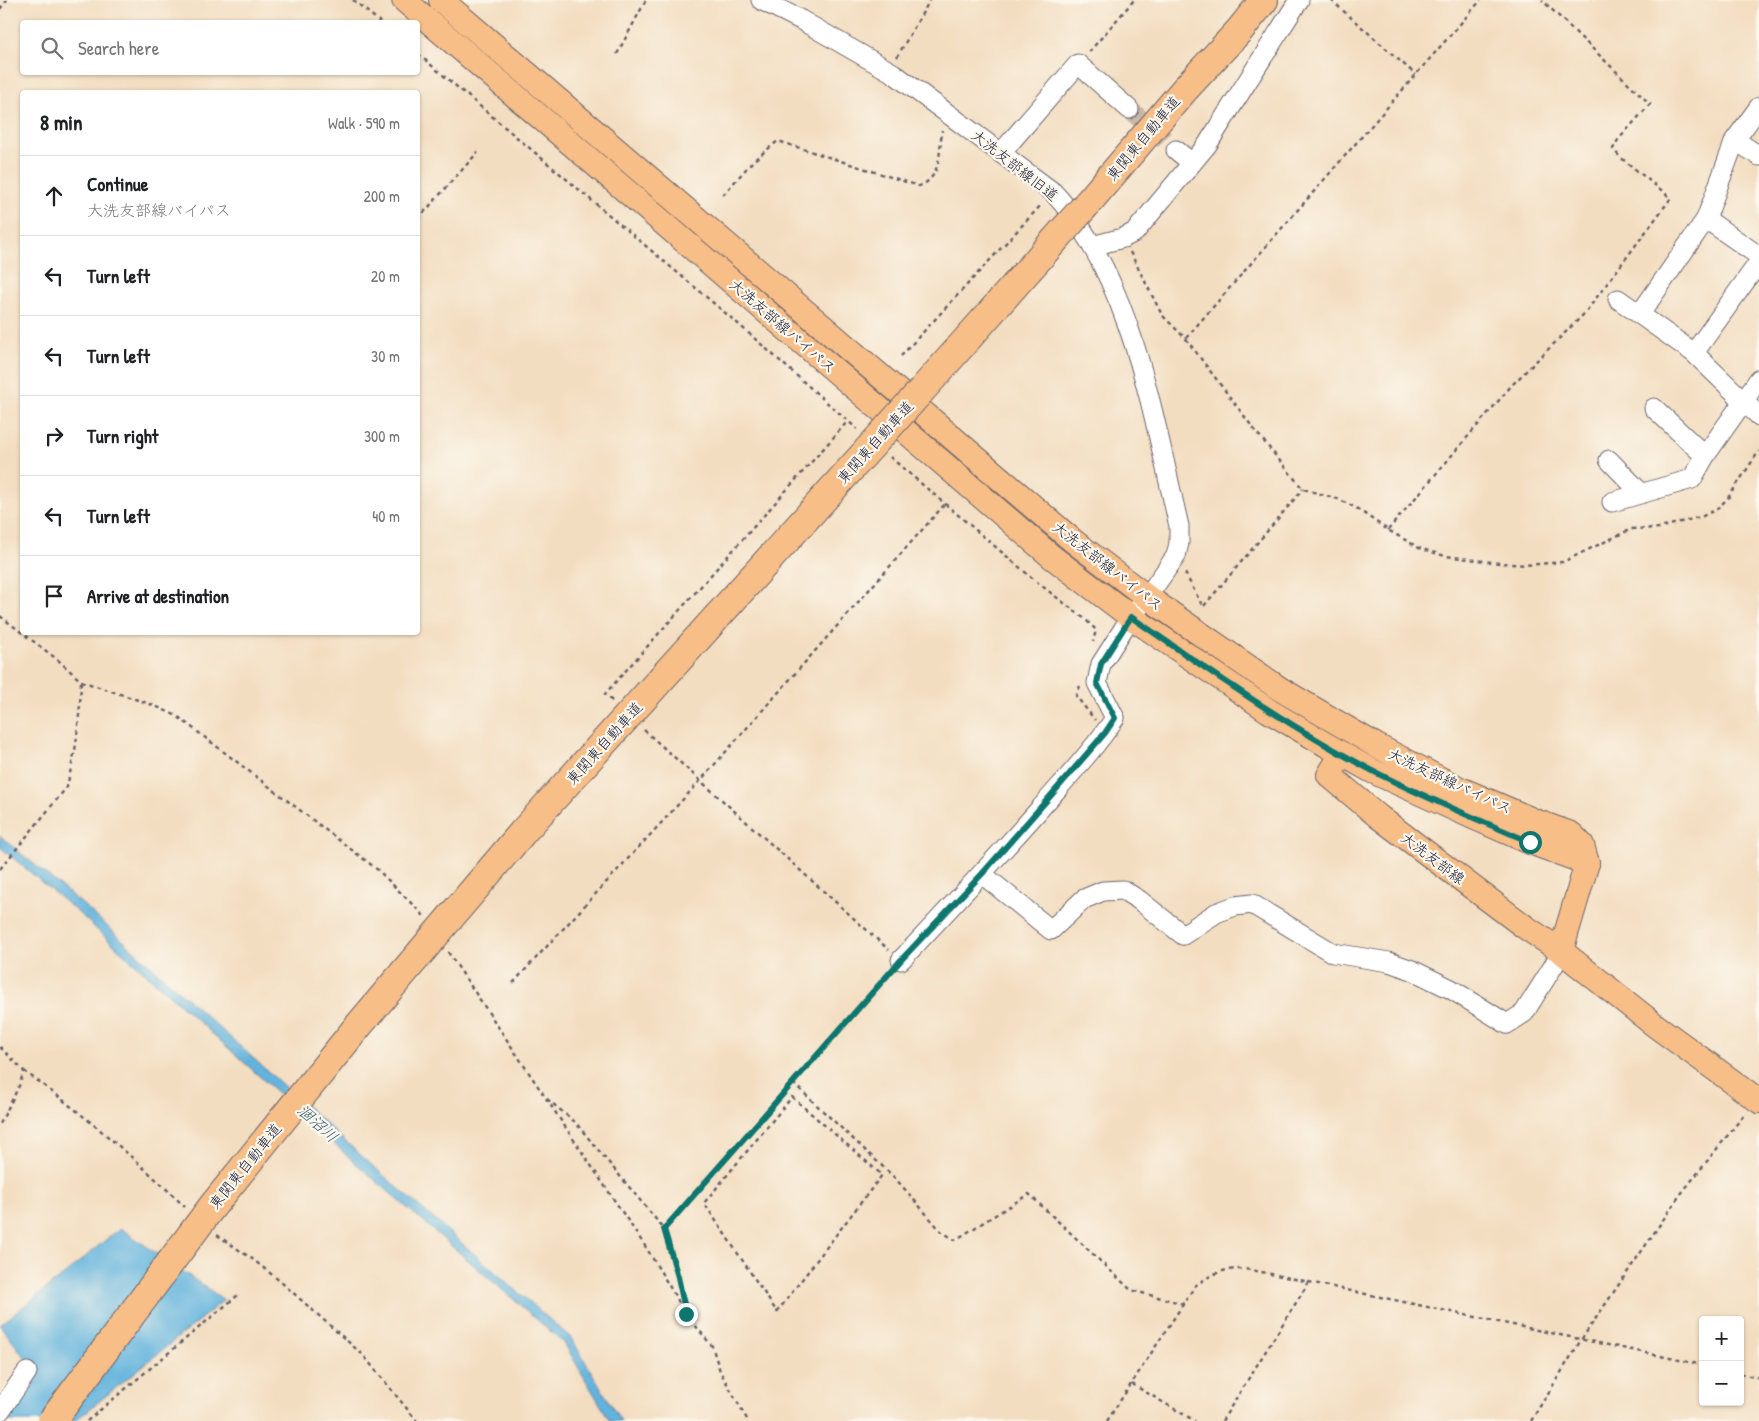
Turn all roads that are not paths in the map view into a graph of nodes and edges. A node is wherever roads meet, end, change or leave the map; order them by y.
1 (404, 0) edge
2 (441, 0) edge
3 (761, 0) edge
4 (1248, 0) edge
5 (1264, 0) edge
6 (1299, 0) edge
7 (1185, 89) junction
8 (1759, 107) edge
9 (1129, 109) tunnel mouth
10 (1735, 140) junction
11 (1176, 150) tunnel mouth
12 (1001, 153) junction
13 (1759, 156) edge
14 (1192, 163) junction
15 (1706, 220) junction
16 (1092, 246) junction
17 (1759, 256) edge
18 (1759, 262) edge
19 (1618, 298) dead end
20 (1640, 314) junction
21 (1694, 353) junction
22 (1759, 379) edge
23 (1744, 400) junction
24 (1654, 408) dead end
25 (1759, 416) edge
26 (1705, 456) junction
27 (1609, 460) dead end
28 (1641, 493) junction
29 (1612, 502) dead end
30 (1147, 597) junction
31 (1131, 617) junction
32 (1342, 754) junction
33 (1586, 863) junction
34 (982, 874) junction
35 (1561, 951) junction
36 (901, 960) road end
37 (1758, 1100) edge
38 (27, 1372) dead end
39 (0, 1410) edge
40 (52, 1421) edge

1 - 31 main road, 大洗友部線バイパス
2 - 30 main road, 大洗友部線バイパス
3 - 12 street, 大洗友部線旧道
4 - 7 highway, 東関東自動車道
5 - 7 highway, 東関東自動車道
6 - 14 street
7 - 40 highway, 東関東自動車道, bridge
8 - 10 street
9 - 12 street
10 - 13 street
10 - 15 street
11 - 14 street
12 - 16 street, 大洗友部線旧道
14 - 16 street
15 - 17 street
15 - 20 street
16 - 30 street, 大洗友部線旧道
18 - 21 street
19 - 20 street
20 - 21 street
21 - 23 street
22 - 23 street
23 - 25 street
23 - 26 street
24 - 26 street
26 - 28 street
27 - 28 street
28 - 29 street
30 - 31 street, 大洗友部線旧道
30 - 33 main road, 大洗友部線バイパス
31 - 32 main road, 大洗友部線バイパス
31 - 34 street, 大洗友部線旧道
32 - 33 main road, 大洗友部線バイパス
32 - 35 main road, 大洗友部線
33 - 35 main road
34 - 35 street
34 - 36 street
35 - 37 main road, 大洗友部線
38 - 39 street

